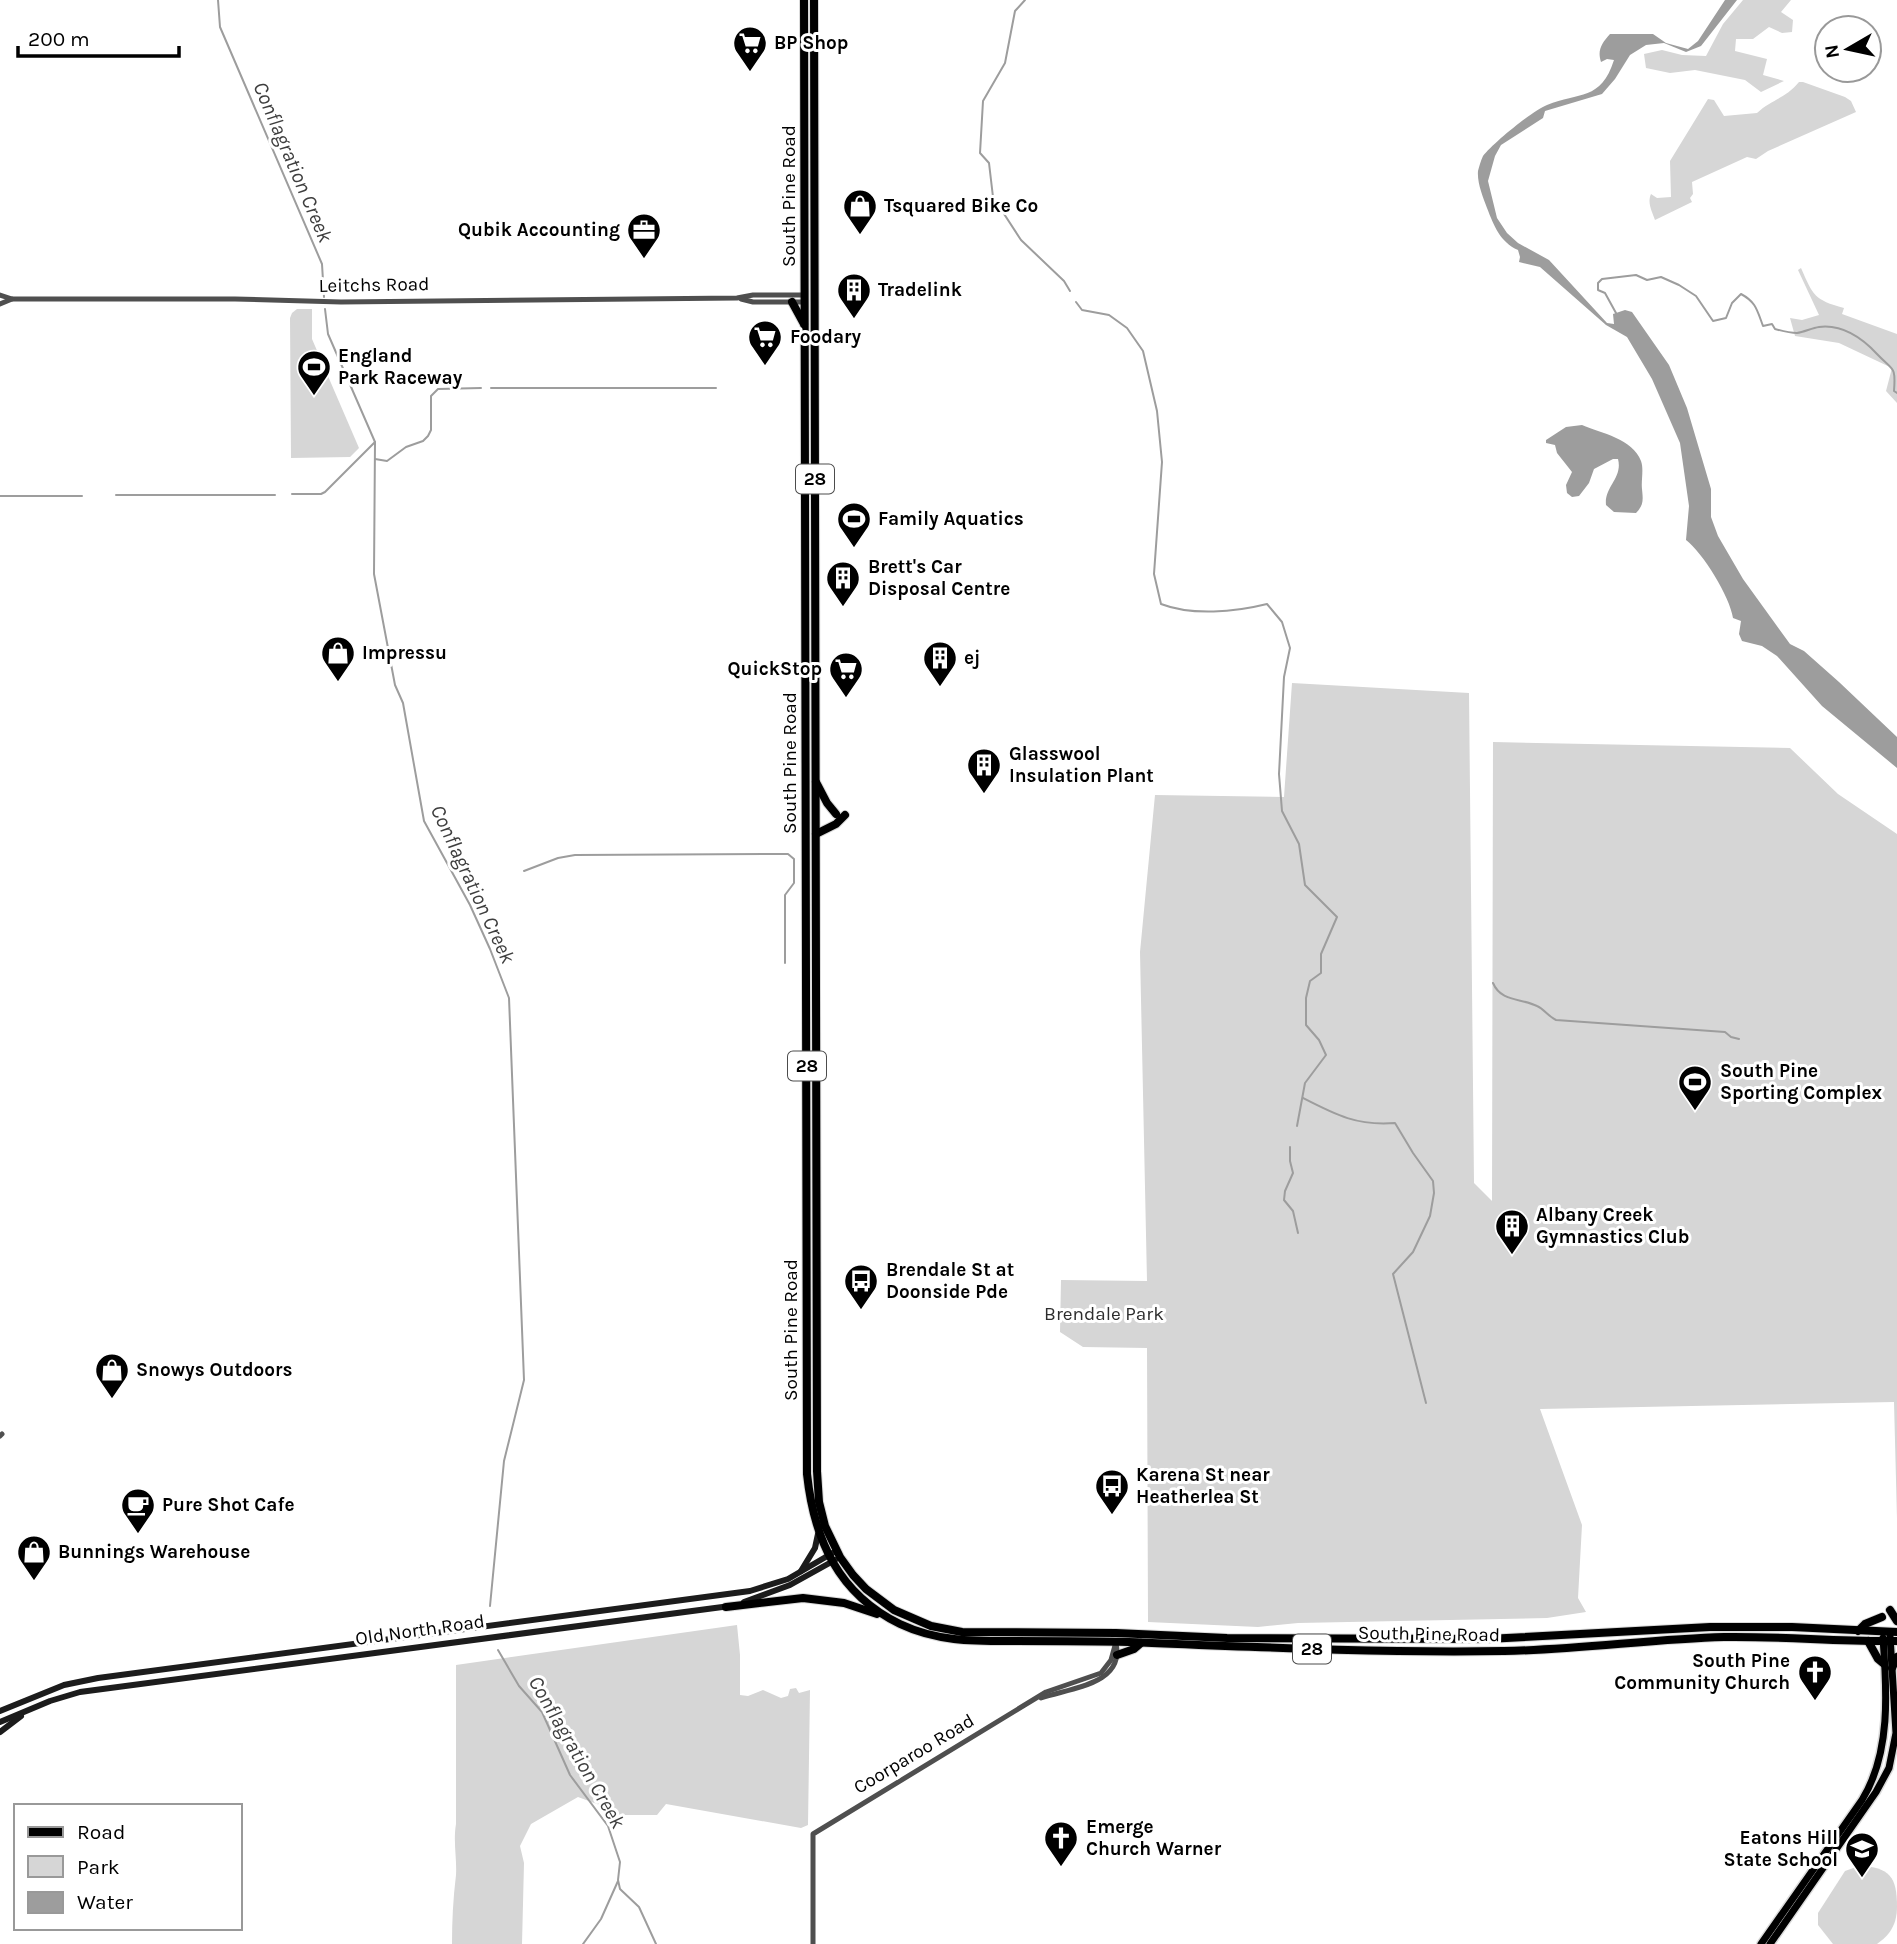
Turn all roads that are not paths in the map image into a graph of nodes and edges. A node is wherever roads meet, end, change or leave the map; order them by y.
1 (804, 0) edge
2 (814, 0) edge
3 (0, 295) edge
4 (737, 298) junction
5 (810, 298) junction
6 (12, 299) junction
7 (792, 302) junction
8 (0, 304) edge
9 (806, 326) junction
10 (805, 455) junction
11 (815, 455) junction
12 (806, 560) junction
13 (816, 560) junction
14 (816, 782) junction
15 (816, 834) junction
16 (818, 1534) junction
17 (834, 1556) junction
18 (800, 1573) junction
19 (726, 1607) junction
20 (1890, 1610) dead end
21 (1882, 1617) dead end
22 (893, 1620) junction
23 (1897, 1621) edge
24 (1858, 1631) junction
25 (1116, 1637) junction
26 (1890, 1637) edge
27 (1868, 1641) junction
28 (1141, 1643) junction
29 (1117, 1655) junction
30 (1897, 1657) edge
31 (1888, 1666) junction
32 (1031, 1701) junction
33 (28, 1710) junction
34 (0, 1711) edge
35 (0, 1722) edge
36 (0, 1732) edge
37 (813, 1944) edge
38 (1761, 1944) edge
39 (1770, 1944) edge

1 - 5 highway, South Pine Road / 28
2 - 5 highway, South Pine Road / 28
3 - 6 street, Leitchs Road
4 - 5 street, Leitchs Road
4 - 6 street, Leitchs Road
4 - 7 street, Leitchs Road
5 - 7 street, Leitchs Road
5 - 9 highway, South Pine Road / 28
5 - 11 highway, South Pine Road / 28
6 - 8 street, Leitchs Road
7 - 9 highway
9 - 10 highway, South Pine Road / 28
10 - 11 highway
10 - 12 highway, South Pine Road / 28
11 - 13 highway, South Pine Road / 28
12 - 13 highway
12 - 16 highway, South Pine Road / 28
13 - 14 highway, South Pine Road / 28
14 - 15 highway, South Pine Road / 28
14 - 15 highway
15 - 17 highway, South Pine Road / 28
16 - 17 highway, South Pine Road / 28
16 - 18 main road
17 - 18 main road, Old North Road
17 - 19 main road, Old North Road
17 - 22 highway, South Pine Road / 28
17 - 25 highway, South Pine Road / 28
18 - 34 main road, Old North Road
19 - 22 highway
19 - 33 main road, Old North Road
20 - 23 highway
21 - 24 highway
22 - 25 highway, South Pine Road / 28
24 - 25 highway, South Pine Road / 28
24 - 26 highway, South Pine Road / 28
25 - 28 highway, South Pine Road / 28
25 - 29 street
25 - 32 street, Coorparoo Road
26 - 27 highway, South Pine Road / 28
26 - 31 main road
27 - 28 highway, South Pine Road / 28
27 - 31 highway
28 - 29 highway
29 - 32 street, Coorparoo Road
30 - 31 highway
31 - 38 main road
31 - 39 main road
32 - 37 street, Coorparoo Road
33 - 35 main road, Old North Road
33 - 36 main road

